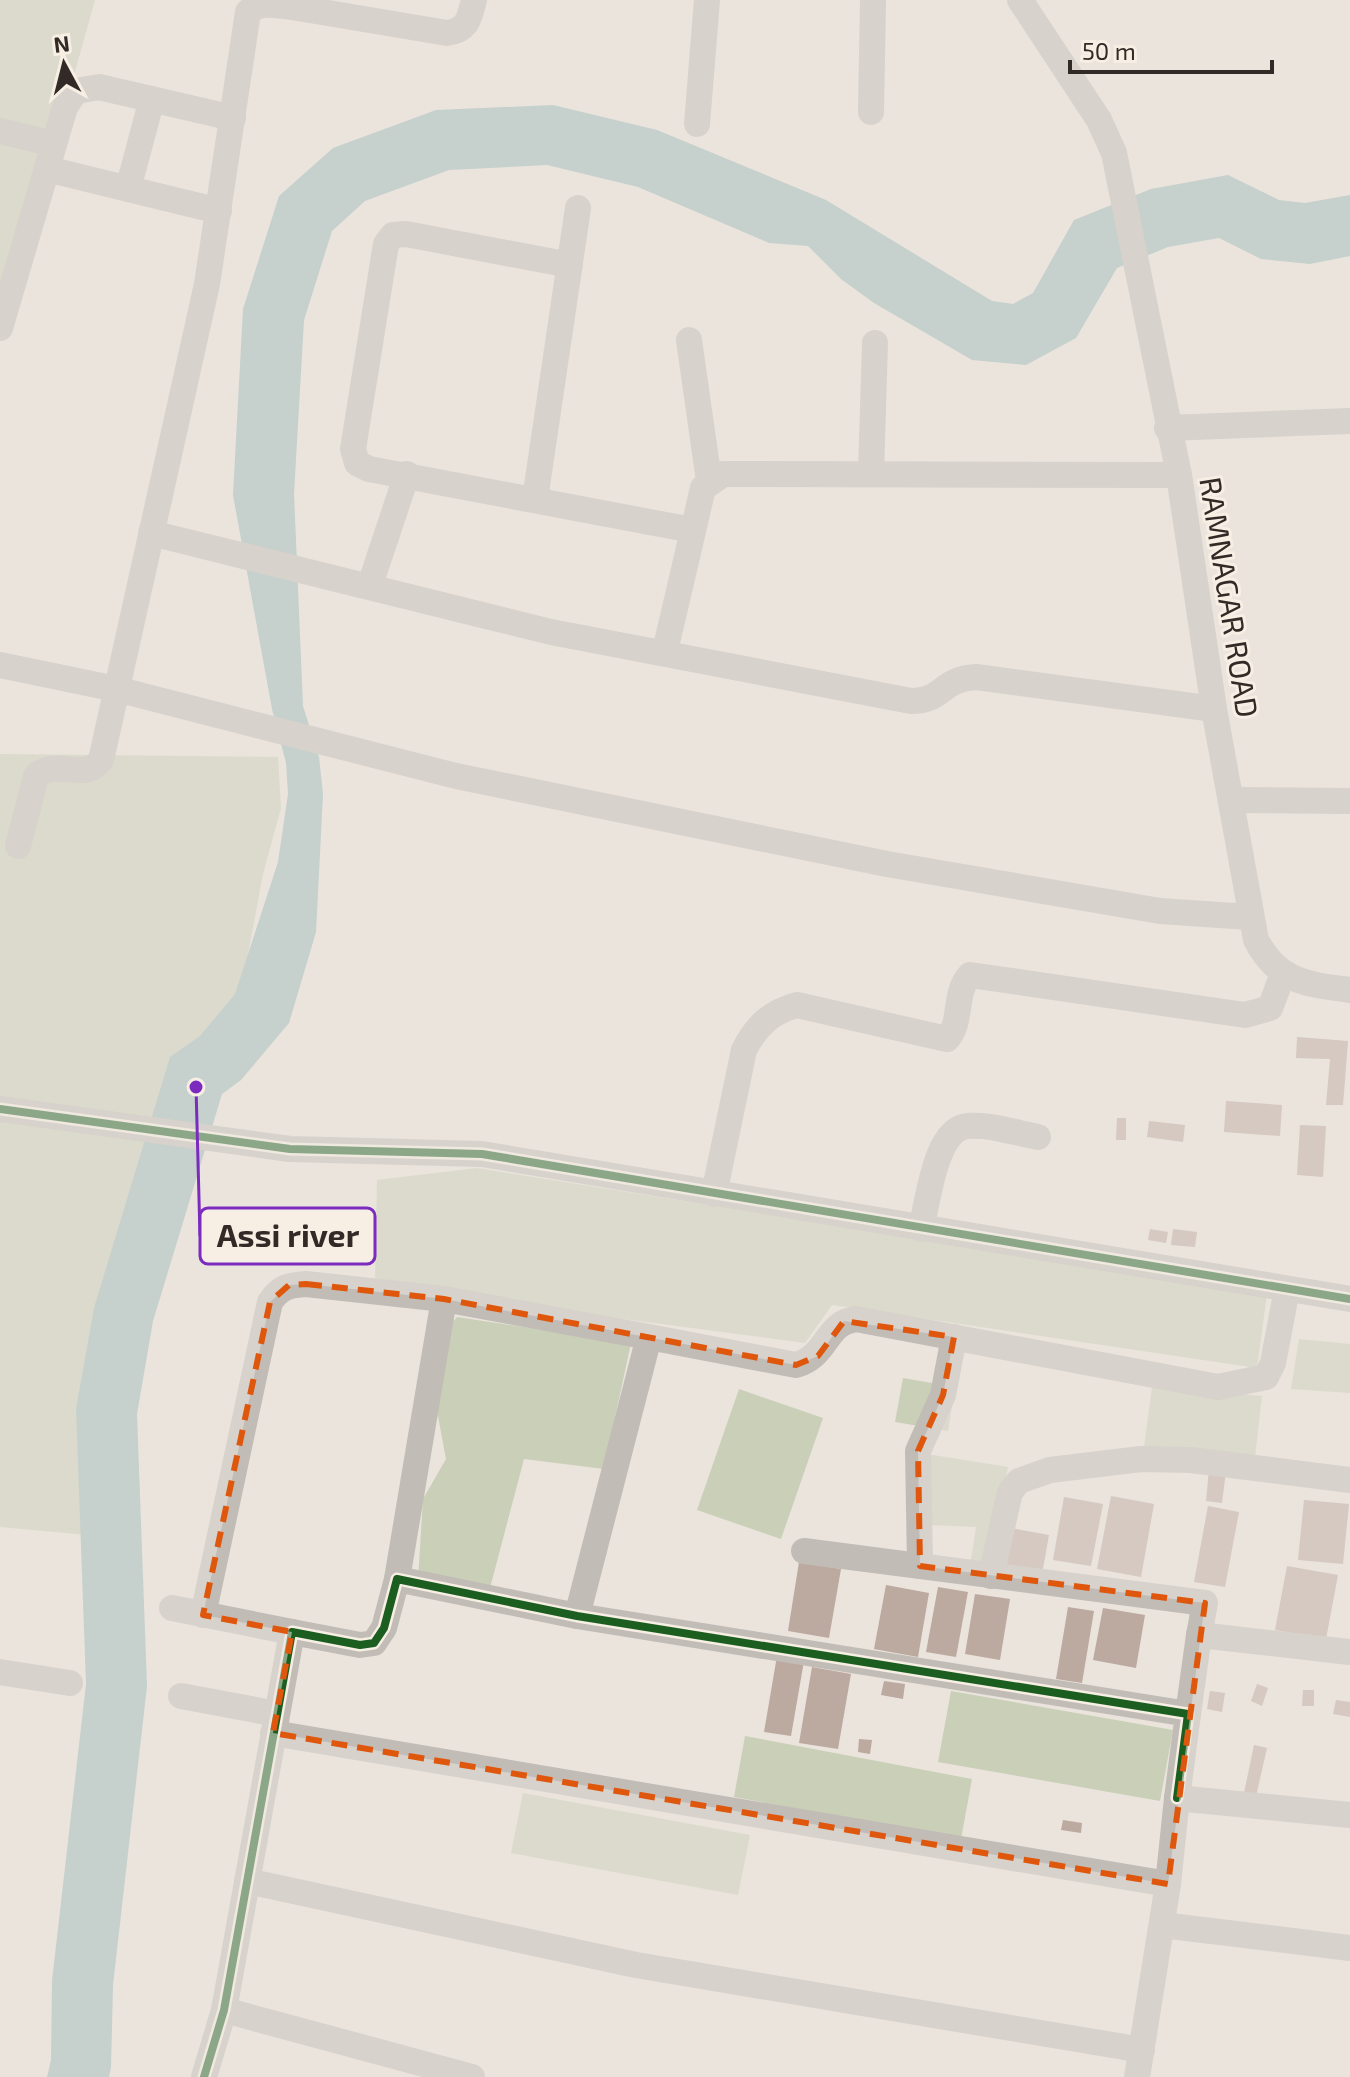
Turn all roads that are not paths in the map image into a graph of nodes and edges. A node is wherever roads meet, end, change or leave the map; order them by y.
1 (474, 0) edge
2 (707, 0) edge
3 (873, 0) edge
4 (1020, 0) edge
5 (299, 4) edge
6 (152, 99) junction
7 (871, 112) dead end
8 (233, 118) junction
9 (697, 124) dead end
10 (0, 131) edge
11 (51, 157) junction
12 (128, 189) junction
13 (578, 208) dead end
14 (219, 211) junction
15 (570, 265) junction
16 (2, 314) edge
17 (689, 340) dead end
18 (875, 343) dead end
19 (1350, 421) edge
20 (1167, 428) junction
21 (871, 473) junction
22 (407, 474) junction
23 (1179, 475) junction
24 (709, 481) junction
25 (535, 499) junction
26 (692, 530) junction
27 (151, 533) junction
28 (370, 585) junction
29 (665, 651) junction
30 (0, 665) edge
31 (116, 689) junction
32 (1214, 709) junction
33 (1231, 800) junction
34 (1350, 801) edge
35 (18, 846) dead end
36 (1249, 917) junction
37 (1283, 974) junction
38 (1350, 990) edge
39 (0, 1109) edge
40 (1038, 1137) dead end
41 (714, 1194) junction
42 (921, 1229) junction
43 (1287, 1289) junction
44 (444, 1299) junction
45 (1350, 1299) edge
46 (649, 1337) junction
47 (954, 1337) junction
48 (1350, 1480) edge
49 (804, 1551) dead end
50 (920, 1566) junction
51 (991, 1576) junction
52 (397, 1579) junction
53 (172, 1608) dead end
54 (203, 1615) junction
55 (577, 1616) junction
56 (292, 1632) junction
57 (1199, 1635) junction
58 (1350, 1652) edge
59 (0, 1672) edge
60 (70, 1683) dead end
61 (181, 1696) dead end
62 (1188, 1714) junction
63 (275, 1723) junction
64 (1177, 1798) junction
65 (1350, 1815) edge
66 (247, 1881) junction
67 (1168, 1884) junction
68 (1162, 1925) junction
69 (1350, 1948) edge
70 (224, 2010) junction
71 (1142, 2050) junction
72 (204, 2077) edge
73 (472, 2077) edge
74 (1137, 2077) edge

1 - 5 street
2 - 9 street
3 - 7 street
4 - 20 street, RAMNAGAR ROAD
5 - 8 street
6 - 8 street
6 - 11 street
6 - 12 street
8 - 14 street
10 - 11 street
11 - 12 street
11 - 16 street
12 - 14 street
13 - 15 street
14 - 27 street
15 - 22 street
15 - 25 street
17 - 24 street
18 - 21 street
19 - 20 street
20 - 23 street, RAMNAGAR ROAD
21 - 23 street
21 - 24 street
22 - 25 street
22 - 28 street
23 - 32 street, RAMNAGAR ROAD
24 - 26 street
25 - 26 street
26 - 29 street
27 - 28 street
27 - 31 street
28 - 29 street
29 - 32 street
30 - 31 street
31 - 35 street
31 - 36 street
32 - 33 street, RAMNAGAR ROAD
33 - 34 street
33 - 36 street, RAMNAGAR ROAD
36 - 37 street, RAMNAGAR ROAD
37 - 38 street
37 - 41 street
39 - 41 street
40 - 42 street
41 - 42 street
42 - 43 street
43 - 45 street
43 - 47 street
44 - 46 street
44 - 52 street
44 - 54 street
46 - 47 street
46 - 55 street
47 - 50 street
48 - 51 street
49 - 50 street
50 - 51 street
51 - 57 street
52 - 55 street
52 - 56 street
53 - 54 street
54 - 56 street
55 - 62 street
56 - 63 street
57 - 58 street
57 - 62 street
59 - 60 street
61 - 63 street
62 - 64 street
63 - 66 street
63 - 67 street
64 - 65 street
64 - 67 street
66 - 70 street
66 - 71 street
67 - 68 street
68 - 69 street
68 - 71 street
70 - 72 street
70 - 73 street
71 - 74 street

